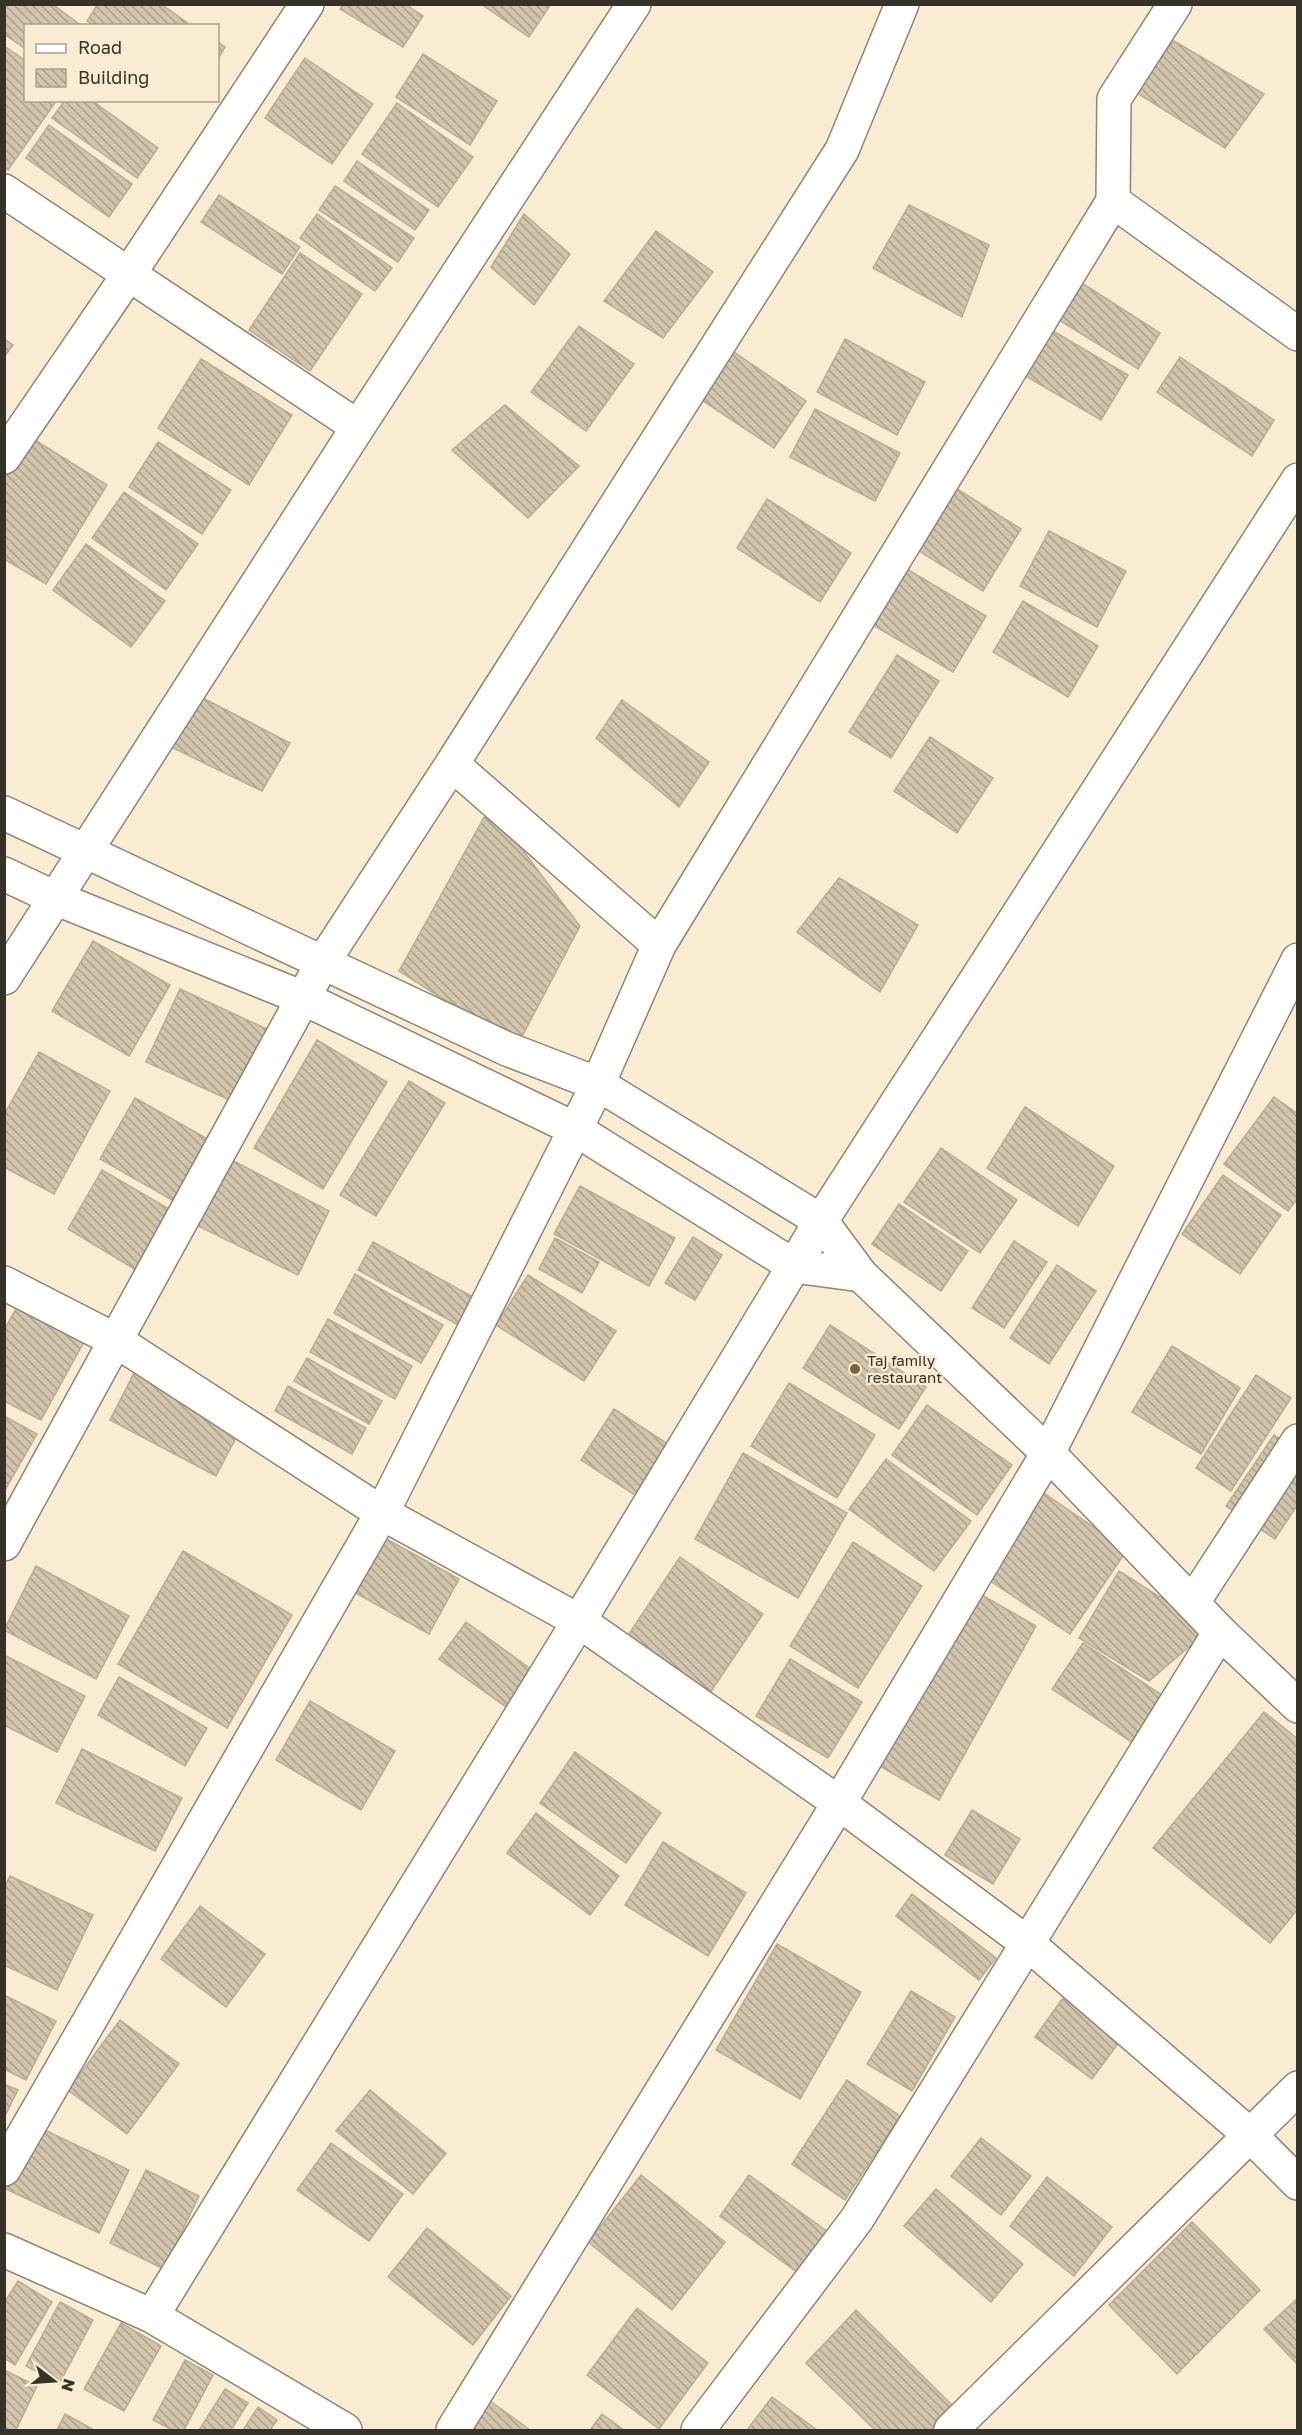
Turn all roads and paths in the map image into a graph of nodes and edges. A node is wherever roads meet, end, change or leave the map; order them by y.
1 (307, 4) edge
2 (634, 4) edge
3 (903, 4) edge
4 (1175, 4) edge
5 (4, 190) edge
6 (1113, 201) junction
7 (129, 274) junction
8 (1298, 334) edge
9 (358, 427) junction
10 (4, 457) edge
11 (1298, 480) edge
12 (452, 764) junction
13 (4, 813) edge
14 (84, 850) junction
15 (4, 874) edge
16 (55, 898) junction
17 (659, 945) junction
18 (1298, 960) edge
19 (322, 962) junction
20 (4, 978) edge
21 (303, 998) junction
22 (598, 1084) junction
23 (575, 1129) junction
24 (821, 1221) junction
25 (794, 1266) junction
26 (861, 1275) junction
27 (4, 1283) edge
28 (115, 1340) junction
29 (1298, 1441) edge
30 (1048, 1453) junction
31 (382, 1513) junction
32 (4, 1544) edge
33 (1193, 1602) junction
34 (579, 1621) junction
35 (1220, 1632) junction
36 (1298, 1707) edge
37 (839, 1803) junction
38 (1027, 1943) junction
39 (1298, 2088) edge
40 (1250, 2135) junction
41 (4, 2169) edge
42 (1298, 2183) edge
43 (4, 2250) edge
44 (152, 2316) junction
45 (345, 2430) edge
46 (453, 2430) edge
47 (698, 2430) edge
48 (951, 2430) edge

1 - 7 street
2 - 9 street
3 - 12 street
4 - 6 street
5 - 7 street
6 - 8 street
6 - 17 street
7 - 9 street
7 - 10 street
9 - 14 street
11 - 24 street
12 - 17 street
12 - 19 street
13 - 14 street
14 - 16 street
14 - 19 street
15 - 16 street
16 - 20 street
16 - 21 street
17 - 22 street
18 - 30 street
19 - 21 street
19 - 22 street
21 - 23 street
21 - 28 street
22 - 23 street
22 - 24 street
23 - 25 street
23 - 31 street
24 - 25 street
24 - 26 street
25 - 26 street
25 - 34 street
26 - 30 street
27 - 28 street
28 - 31 street
28 - 32 street
29 - 33 street
30 - 33 street
30 - 37 street
31 - 34 street
31 - 41 street
33 - 35 street
34 - 37 street
34 - 44 street
35 - 36 street
35 - 38 street
37 - 38 street
37 - 46 street
38 - 40 street
38 - 47 street
39 - 40 street
40 - 42 street
40 - 48 street
43 - 44 street
44 - 45 street

